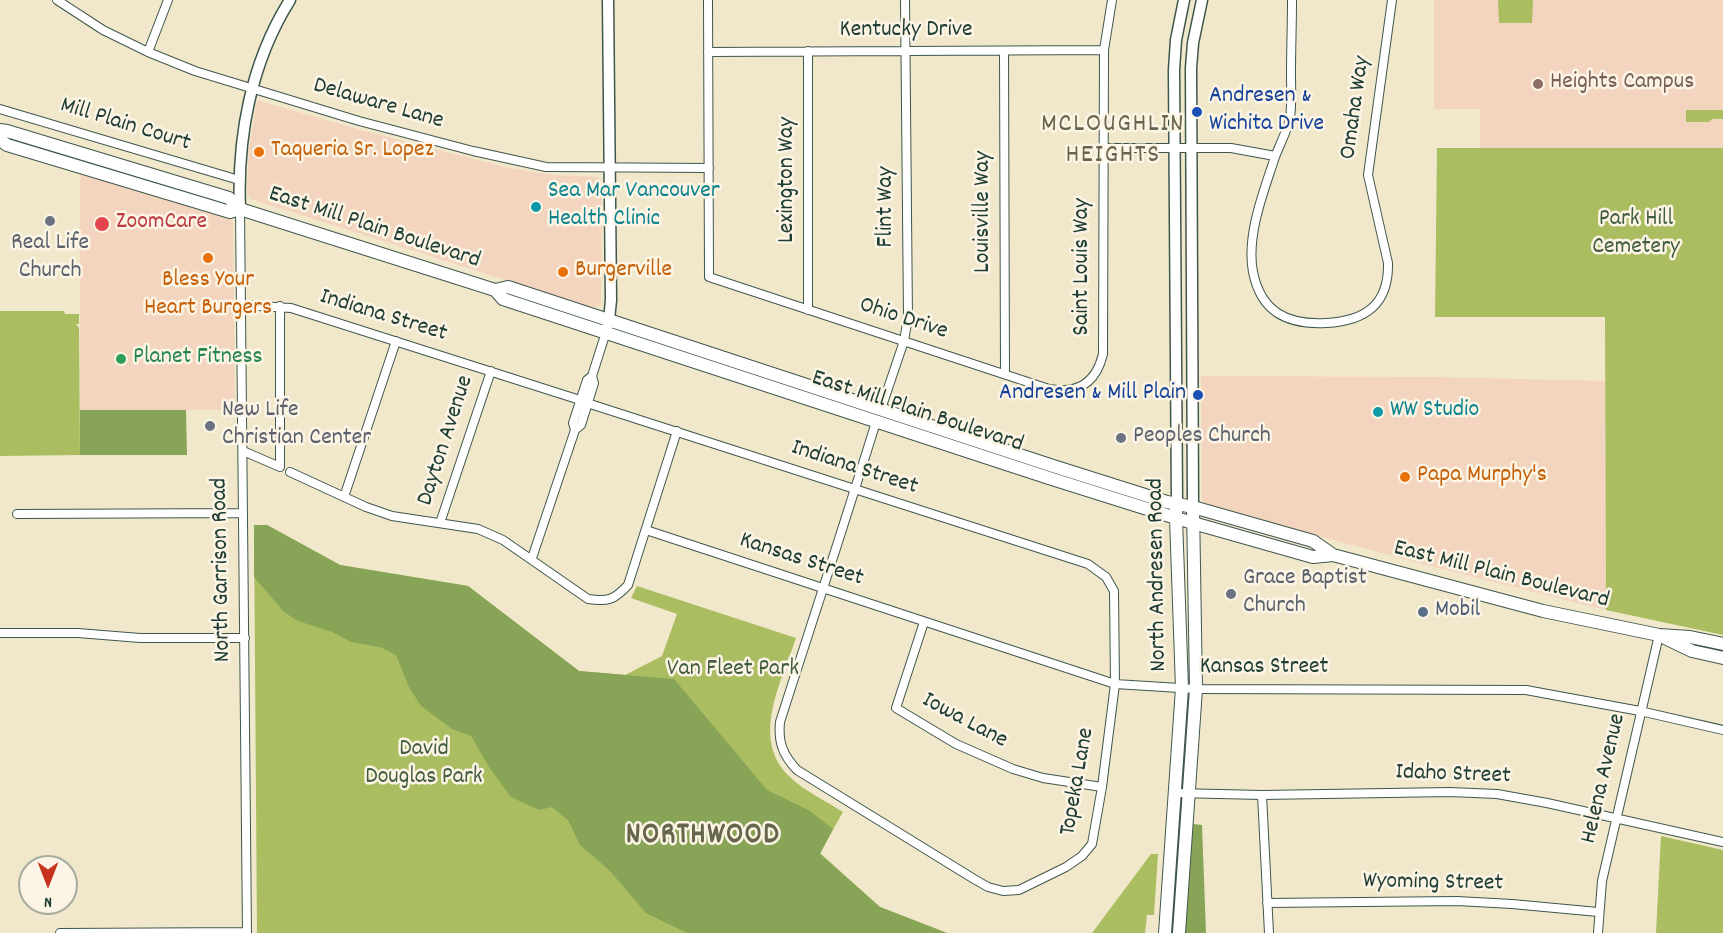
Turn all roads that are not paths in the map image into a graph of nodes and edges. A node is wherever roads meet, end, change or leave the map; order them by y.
1 (57, 0) edge
2 (168, 0) edge
3 (290, 0) edge
4 (608, 0) edge
5 (708, 0) edge
6 (905, 0) edge
7 (1112, 0) edge
8 (1184, 0) edge
9 (1202, 0) edge
10 (1292, 0) edge
11 (1392, 0) edge
12 (1104, 50) junction
13 (808, 51) junction
14 (906, 51) junction
15 (1004, 51) junction
16 (148, 52) junction
17 (708, 52) junction
18 (252, 88) junction
19 (0, 109) edge
20 (0, 130) edge
21 (0, 140) edge
22 (1104, 148) junction
23 (1175, 148) junction
24 (1191, 148) junction
25 (1275, 156) junction
26 (609, 168) junction
27 (709, 168) junction
28 (239, 180) junction
29 (240, 209) junction
30 (241, 305) junction
31 (280, 306) junction
32 (808, 310) junction
33 (608, 326) junction
34 (396, 341) junction
35 (904, 341) junction
36 (491, 371) junction
37 (1005, 374) junction
38 (1084, 384) joint
39 (584, 401) junction
40 (881, 409) junction
41 (876, 422) junction
42 (676, 431) junction
43 (243, 451) junction
44 (290, 472) dead end
45 (855, 490) junction
46 (344, 497) junction
47 (1177, 504) junction
48 (1193, 507) junction
49 (243, 513) junction
50 (17, 514) dead end
51 (1176, 518) junction
52 (440, 523) junction
53 (1193, 523) junction
54 (646, 530) junction
55 (1333, 555) junction
56 (532, 558) junction
57 (1106, 577) joint
58 (823, 589) junction
59 (924, 622) junction
60 (0, 634) edge
61 (1659, 635) junction
62 (245, 638) junction
63 (1723, 644) edge
64 (1723, 658) edge
65 (1115, 684) junction
66 (1182, 688) junction
67 (1196, 689) junction
68 (1640, 711) junction
69 (1723, 730) edge
70 (1102, 787) junction
71 (1176, 793) junction
72 (1190, 794) junction
73 (1262, 795) junction
74 (1616, 819) junction
75 (1723, 842) edge
76 (1267, 903) junction
77 (1598, 912) junction
78 (247, 932) edge
79 (60, 933) edge
80 (1165, 933) edge
81 (1179, 933) edge
82 (1269, 933) edge
83 (1598, 933) edge

1 - 16 street, Delaware Lane
2 - 16 street
3 - 18 street, North Garrison Road
4 - 26 street
5 - 17 street
6 - 14 street, Flint Way
7 - 12 street, Saint Louis Way
8 - 23 street, North Andresen Road
9 - 24 street, North Andresen Road
10 - 25 street
11 - 25 street, Omaha Way
12 - 15 street, Kentucky Drive
12 - 22 street, Saint Louis Way
13 - 14 street, Kentucky Drive
13 - 17 street, Kentucky Drive
13 - 32 street, Lexington Way
14 - 15 street, Kentucky Drive
14 - 35 street, Flint Way
15 - 37 street, Louisville Way
16 - 18 street, Delaware Lane
17 - 27 street
18 - 26 street, Delaware Lane
18 - 28 street, North Garrison Road
19 - 28 street, Mill Plain Court
20 - 29 main road, East Mill Plain Boulevard
21 - 29 main road, East Mill Plain Boulevard
22 - 23 street
22 - 38 street, Saint Louis Way
23 - 24 street
23 - 47 street, North Andresen Road
24 - 25 street
24 - 48 street, North Andresen Road
26 - 27 street, Delaware Lane
26 - 33 street
27 - 32 street, Ohio Drive
28 - 29 street, North Garrison Road
29 - 30 street, North Garrison Road
29 - 33 main road, East Mill Plain Boulevard
30 - 31 street, Indiana Street
30 - 43 street, North Garrison Road
31 - 34 street, Indiana Street
31 - 43 street
32 - 35 street, Ohio Drive
33 - 39 street
33 - 40 main road, East Mill Plain Boulevard
33 - 41 main road, East Mill Plain Boulevard
34 - 36 street, Indiana Street
34 - 46 street
35 - 37 street, Ohio Drive
35 - 40 street, Flint Way
36 - 39 street, Indiana Street
36 - 52 street, Dayton Avenue
37 - 38 street, Ohio Drive
39 - 42 street, Indiana Street
39 - 56 street
40 - 47 main road, East Mill Plain Boulevard
41 - 45 street
41 - 51 main road, East Mill Plain Boulevard
42 - 45 street, Indiana Street
42 - 54 street
43 - 49 street, North Garrison Road
44 - 46 street
45 - 57 street, Indiana Street
45 - 58 street
46 - 52 street
47 - 48 main road, East Mill Plain Boulevard
47 - 51 main road, North Andresen Road
48 - 53 main road, North Andresen Road
48 - 55 main road, East Mill Plain Boulevard
49 - 50 street
49 - 62 street, North Garrison Road
51 - 53 main road, East Mill Plain Boulevard
51 - 66 main road, North Andresen Road
52 - 56 street
53 - 55 main road, East Mill Plain Boulevard
53 - 67 main road, North Andresen Road
54 - 56 street
54 - 58 street, Kansas Street
55 - 61 main road, East Mill Plain Boulevard
57 - 65 street, Topeka Lane
58 - 59 street, Kansas Street
58 - 70 street, Topeka Lane
59 - 65 street, Kansas Street
59 - 70 street, Iowa Lane
60 - 62 street
61 - 63 main road, East Mill Plain Boulevard
61 - 64 main road, East Mill Plain Boulevard
61 - 68 street, Helena Avenue
62 - 78 street, North Garrison Road
65 - 66 street, Kansas Street
65 - 70 street, Topeka Lane
66 - 67 street, Kansas Street
66 - 71 main road, North Andresen Road
67 - 68 street, Kansas Street
67 - 72 main road, North Andresen Road
68 - 69 street, Kansas Street
68 - 74 street, Helena Avenue
71 - 72 street, Idaho Street
71 - 80 main road, North Andresen Road
72 - 73 street, Idaho Street
72 - 81 main road, North Andresen Road
73 - 74 street, Idaho Street
73 - 76 street
74 - 75 street, Idaho Street
74 - 77 street, Helena Avenue
76 - 77 street, Wyoming Street
76 - 82 street
77 - 83 street, Helena Avenue
78 - 79 street

